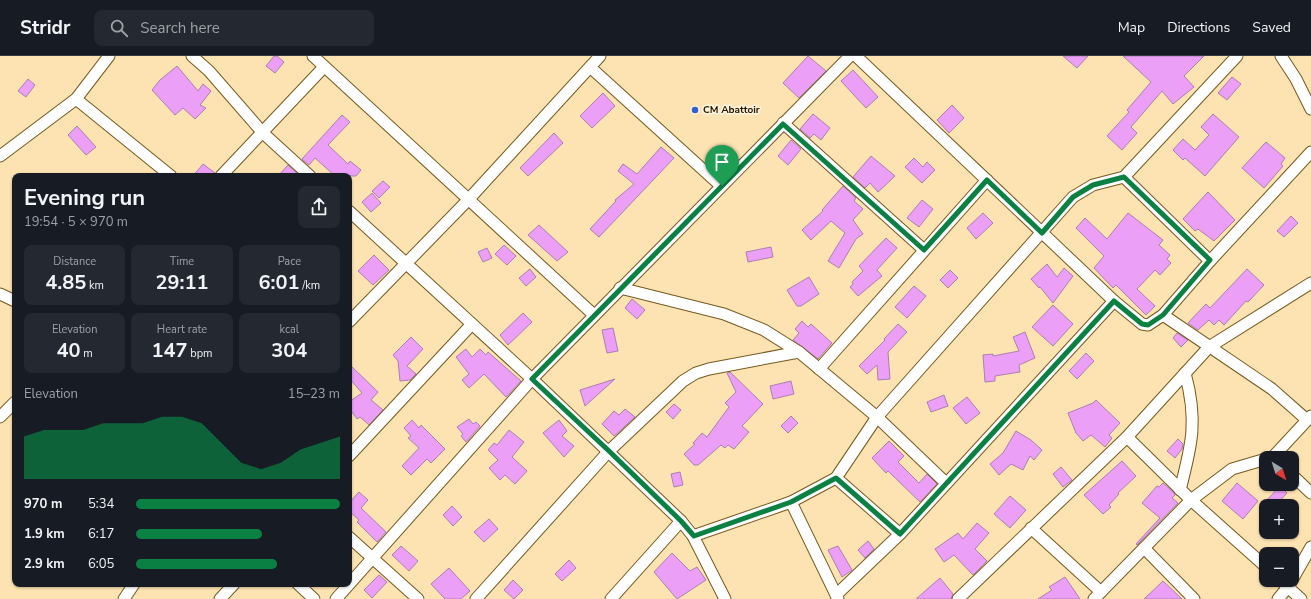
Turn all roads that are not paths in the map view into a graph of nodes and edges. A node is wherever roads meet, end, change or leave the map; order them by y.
1 (109, 56) edge
2 (192, 56) edge
3 (313, 56) edge
4 (600, 56) edge
5 (850, 56) edge
6 (856, 56) edge
7 (1236, 56) edge
8 (1281, 56) edge
9 (324, 67) junction
10 (590, 67) junction
11 (76, 99) junction
12 (1311, 109) edge
13 (783, 124) junction
14 (262, 133) junction
15 (1311, 152) edge
16 (0, 156) edge
17 (167, 173) edge
18 (224, 173) edge
19 (307, 173) edge
20 (1124, 177) junction
21 (987, 180) junction
22 (722, 186) junction
23 (468, 200) junction
24 (352, 214) edge
25 (1042, 233) junction
26 (924, 250) junction
27 (1210, 260) junction
28 (407, 264) junction
29 (1311, 283) edge
30 (620, 288) junction
31 (0, 294) edge
32 (12, 300) edge
33 (1114, 301) junction
34 (594, 315) junction
35 (1163, 315) junction
36 (352, 319) edge
37 (472, 324) junction
38 (1209, 347) junction
39 (799, 352) junction
40 (819, 369) junction
41 (1185, 374) junction
42 (532, 379) junction
43 (12, 406) edge
44 (0, 417) edge
45 (877, 417) junction
46 (1309, 418) edge
47 (1127, 437) junction
48 (609, 451) junction
49 (1278, 451) edge
50 (352, 453) edge
51 (1259, 462) edge
52 (836, 478) junction
53 (1299, 482) edge
54 (946, 483) junction
55 (1180, 490) junction
56 (1311, 493) edge
57 (1191, 500) junction
58 (791, 502) junction
59 (681, 521) junction
60 (1032, 528) junction
61 (900, 534) junction
62 (694, 536) junction
63 (352, 540) edge
64 (1144, 548) junction
65 (1311, 548) edge
66 (372, 558) junction
67 (1259, 561) edge
68 (1299, 564) edge
69 (352, 581) edge
70 (132, 587) edge
71 (231, 587) edge
72 (301, 587) edge
73 (347, 587) edge
74 (1283, 587) edge
75 (1287, 587) edge
76 (1098, 596) edge
77 (837, 597) edge
78 (124, 599) edge
79 (220, 599) edge
80 (314, 599) edge
81 (336, 599) edge
82 (418, 599) edge
83 (476, 599) edge
84 (611, 599) edge
85 (726, 599) edge
86 (958, 599) edge
87 (1194, 599) edge
88 (1278, 599) edge
89 (1301, 599) edge

1 - 11 street
2 - 14 street
3 - 9 street
4 - 10 street
5 - 13 street
6 - 21 street
7 - 20 street
8 - 12 street
9 - 14 street
9 - 23 street
10 - 22 street
10 - 23 street
11 - 16 street
11 - 17 street
13 - 22 street
13 - 26 street
14 - 18 street
14 - 19 street
15 - 27 street
20 - 25 street
20 - 27 street
21 - 25 street
21 - 26 street
22 - 30 street
23 - 28 street
23 - 34 street
24 - 28 street
25 - 33 street
25 - 45 street
26 - 40 street
27 - 35 street
28 - 36 street
28 - 37 street
29 - 38 street
30 - 34 street
30 - 39 street
31 - 32 street
33 - 35 street
33 - 54 street
34 - 42 street
35 - 38 street
37 - 42 street
37 - 50 street
38 - 41 street
38 - 46 street
39 - 40 street
39 - 48 street
40 - 45 street
41 - 47 street
41 - 55 street
42 - 48 street
42 - 66 street
43 - 44 street
45 - 52 street
45 - 54 street
46 - 49 street
47 - 55 street
47 - 60 street
48 - 59 street
48 - 83 street
51 - 57 street
52 - 58 street
52 - 61 street
53 - 56 street
54 - 61 street
55 - 57 street
57 - 64 street
57 - 67 street
58 - 62 street
58 - 77 street
59 - 62 street
59 - 84 street
60 - 76 street
60 - 86 street
61 - 77 street
62 - 85 street
63 - 66 street
64 - 76 street
64 - 87 street
65 - 68 street
66 - 69 street
66 - 82 street
70 - 78 street
71 - 79 street
72 - 80 street
73 - 81 street
74 - 88 street
75 - 89 street

